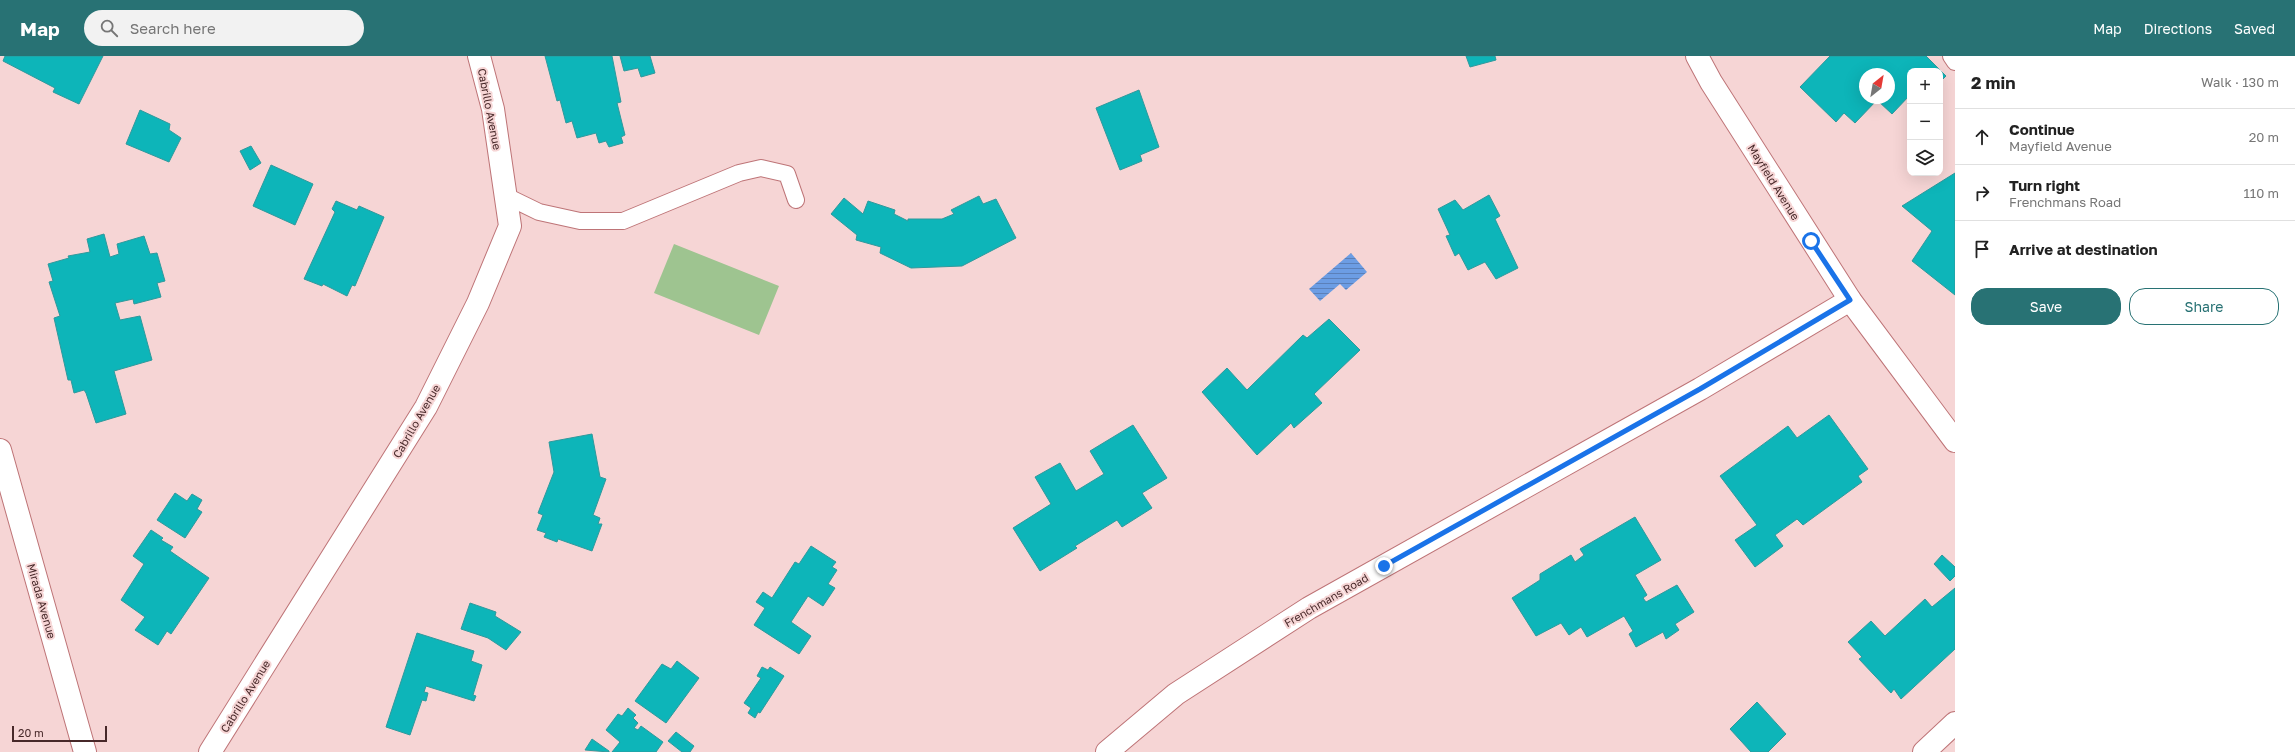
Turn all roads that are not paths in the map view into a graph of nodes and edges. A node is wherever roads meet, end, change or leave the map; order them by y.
1 (479, 56) edge
2 (1697, 56) edge
3 (1951, 56) edge
4 (1955, 62) edge
5 (506, 196) junction
6 (796, 200) dead end
7 (1850, 300) junction
8 (1955, 441) edge
9 (0, 450) edge
10 (1955, 723) edge
11 (85, 752) edge
12 (210, 752) edge
13 (1107, 752) edge
14 (1924, 752) edge

1 - 5 street, Cabrillo Avenue
2 - 7 street, Mayfield Avenue
3 - 4 lane
5 - 6 lane
5 - 12 street, Cabrillo Avenue
7 - 8 street, Mayfield Avenue
7 - 13 street, Frenchmans Road
9 - 11 street, Mirada Avenue
10 - 14 street

